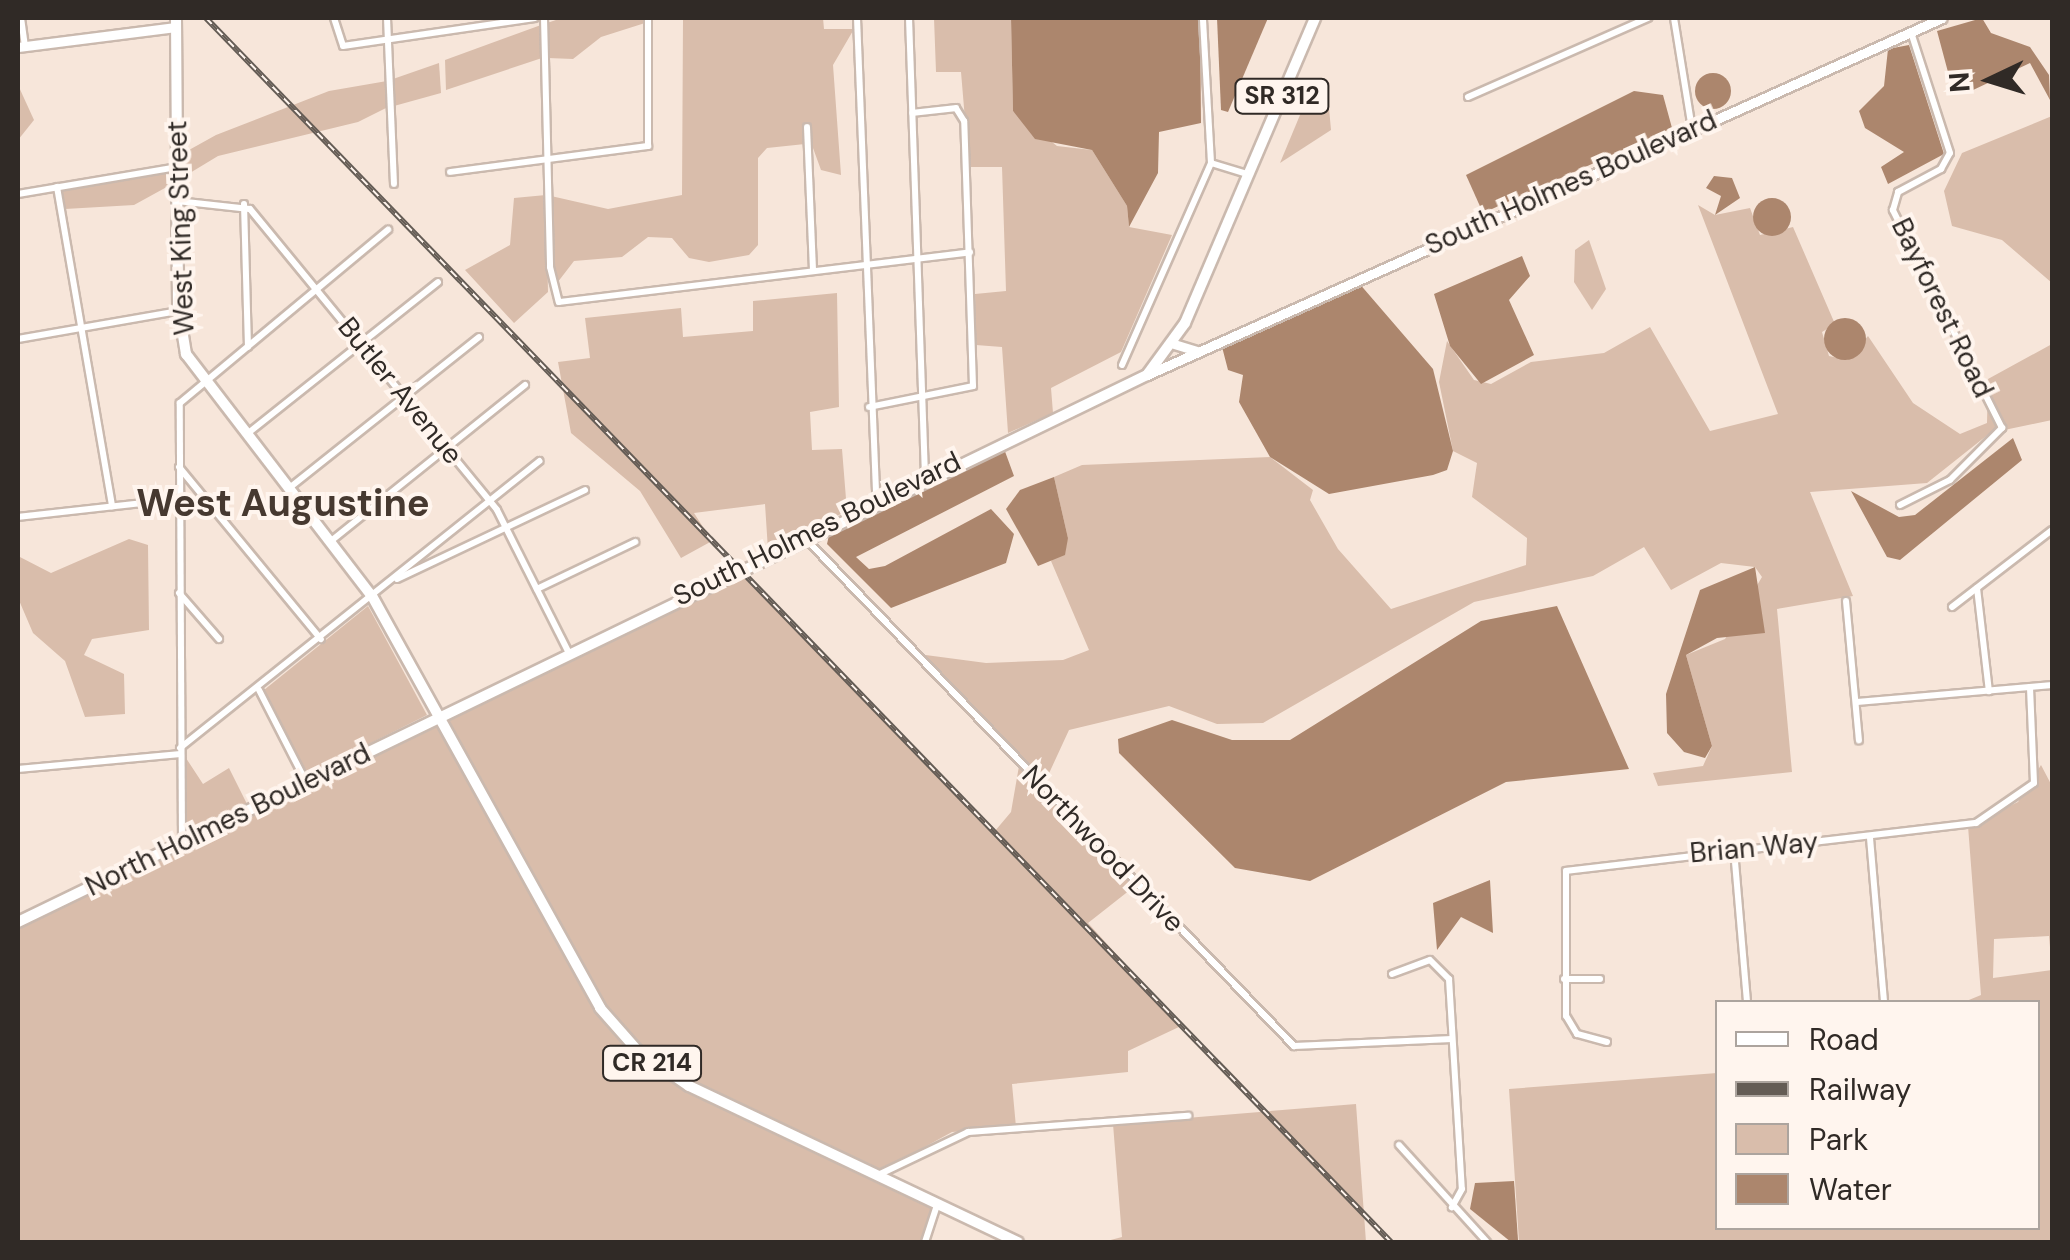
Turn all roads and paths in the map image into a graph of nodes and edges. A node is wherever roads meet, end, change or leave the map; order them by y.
1 (21, 18) edge
2 (334, 18) edge
3 (388, 18) edge
4 (440, 18) edge
5 (534, 18) edge
6 (544, 18) edge
7 (648, 18) edge
8 (856, 18) edge
9 (909, 18) edge
10 (1203, 18) edge
11 (1316, 18) edge
12 (1648, 18) edge
13 (1674, 18) edge
14 (1942, 18) edge
15 (492, 20) edge
16 (176, 22) edge
17 (440, 31) junction
18 (1910, 31) junction
19 (388, 38) junction
20 (22, 47) edge
21 (1468, 96) dead end
22 (912, 112) junction
23 (808, 128) dead end
24 (1692, 129) junction
25 (548, 160) junction
26 (1212, 163) junction
27 (177, 167) junction
28 (450, 172) dead end
29 (1248, 174) junction
30 (394, 184) dead end
31 (57, 187) junction
32 (18, 194) edge
33 (177, 200) junction
34 (244, 204) junction
35 (388, 230) dead end
36 (970, 252) junction
37 (916, 257) junction
38 (864, 264) junction
39 (813, 271) junction
40 (438, 282) dead end
41 (316, 288) junction
42 (178, 311) junction
43 (84, 328) junction
44 (480, 337) dead end
45 (18, 339) edge
46 (360, 342) junction
47 (1174, 344) junction
48 (248, 347) junction
49 (1200, 351) junction
50 (1122, 365) dead end
51 (1147, 375) junction
52 (201, 382) junction
53 (525, 385) dead end
54 (404, 396) junction
55 (920, 401) junction
56 (869, 407) junction
57 (245, 436) junction
58 (447, 449) junction
59 (540, 461) dead end
60 (179, 467) junction
61 (925, 476) junction
62 (288, 489) junction
63 (585, 490) dead end
64 (179, 499) junction
65 (876, 500) junction
66 (490, 501) junction
67 (1900, 505) dead end
68 (112, 506) junction
69 (18, 516) edge
70 (508, 528) junction
71 (2052, 530) edge
72 (802, 536) junction
73 (332, 541) junction
74 (635, 542) dead end
75 (392, 581) junction
76 (1977, 588) junction
77 (537, 589) junction
78 (179, 594) junction
79 (372, 596) junction
80 (1846, 600) dead end
81 (1952, 607) dead end
82 (321, 638) junction
83 (219, 639) dead end
84 (568, 651) junction
85 (2052, 685) edge
86 (2030, 687) junction
87 (259, 690) junction
88 (1989, 691) junction
89 (1857, 702) junction
90 (438, 718) junction
91 (1859, 740) dead end
92 (180, 751) junction
93 (18, 768) edge
94 (306, 780) junction
95 (1870, 838) junction
96 (182, 842) junction
97 (1734, 850) junction
98 (18, 922) edge
99 (1392, 974) dead end
100 (1564, 979) junction
101 (1600, 979) dead end
102 (1747, 1000) edge
103 (1884, 1000) edge
104 (1452, 1039) junction
105 (1607, 1042) dead end
106 (1188, 1116) dead end
107 (1399, 1145) dead end
108 (877, 1176) junction
109 (937, 1204) junction
110 (1452, 1206) junction
111 (924, 1242) edge
112 (1018, 1242) edge
113 (1486, 1242) edge

1 - 20 street
2 - 19 street
3 - 19 street
4 - 17 street
5 - 15 street
6 - 25 street
7 - 25 street
8 - 38 street
9 - 22 street
10 - 26 street
11 - 29 main road, SR 312
12 - 21 street
13 - 24 street
14 - 18 main road, South Holmes Boulevard
15 - 17 street
16 - 20 main road
16 - 27 main road, West King Street
17 - 19 street
18 - 24 main road, South Holmes Boulevard
18 - 67 street, Bayforest Road
19 - 30 street
22 - 36 street
22 - 37 street
23 - 39 street
24 - 49 main road, South Holmes Boulevard
25 - 28 street
25 - 39 street
26 - 29 street
26 - 50 street
27 - 31 street
27 - 33 main road, West King Street
29 - 47 main road, SR 312
31 - 32 street
31 - 43 street
33 - 34 street
33 - 42 main road, West King Street
34 - 41 street, Butler Avenue
34 - 48 street
35 - 41 street
36 - 37 street
36 - 55 street
37 - 38 street
37 - 55 street
38 - 39 street
38 - 56 street
40 - 46 street
41 - 46 street, Butler Avenue
41 - 48 street
42 - 43 street
42 - 52 main road, West King Street
43 - 45 street
43 - 68 street
44 - 54 street
46 - 54 street, Butler Avenue
46 - 57 street
47 - 49 main road
47 - 51 main road, SR 312
48 - 52 street
49 - 51 main road, South Holmes Boulevard
51 - 61 main road, South Holmes Boulevard
52 - 57 main road, West King Street
52 - 60 street
53 - 58 street
54 - 58 street, Butler Avenue
54 - 62 street
55 - 56 street
55 - 61 street
56 - 65 street
57 - 62 main road, West King Street
58 - 66 street, Butler Avenue
58 - 73 street
59 - 66 street
60 - 64 street
60 - 82 street
61 - 65 main road, South Holmes Boulevard
62 - 73 main road, West King Street
63 - 70 street
64 - 68 street
64 - 78 street
65 - 72 main road, South Holmes Boulevard
66 - 70 street, Butler Avenue
66 - 75 street
68 - 69 street
70 - 75 street
70 - 77 street, Butler Avenue
71 - 76 street
72 - 84 main road, South Holmes Boulevard
72 - 104 street, Northwood Drive
73 - 79 main road, West King Street
74 - 77 street
75 - 79 street
76 - 81 street
76 - 88 street
77 - 84 street, Butler Avenue
78 - 83 street
78 - 92 street
79 - 82 street
79 - 90 main road, West King Street
80 - 89 street
82 - 87 street
84 - 90 main road, South Holmes Boulevard
85 - 86 street
86 - 88 street
86 - 95 street, Brian Way
87 - 92 street
87 - 94 street
88 - 89 street
89 - 91 street
90 - 94 main road, North Holmes Boulevard
90 - 108 main road, CR 214
92 - 93 street
92 - 96 street
94 - 96 main road, North Holmes Boulevard
95 - 97 street, Brian Way
95 - 103 street
96 - 98 main road, North Holmes Boulevard
97 - 100 street, Brian Way
97 - 102 street
99 - 104 street
100 - 101 street
100 - 105 street, Brian Way
104 - 110 street
106 - 108 street
107 - 110 street
108 - 109 main road, CR 214
109 - 111 street
109 - 112 main road, CR 214
110 - 113 street

